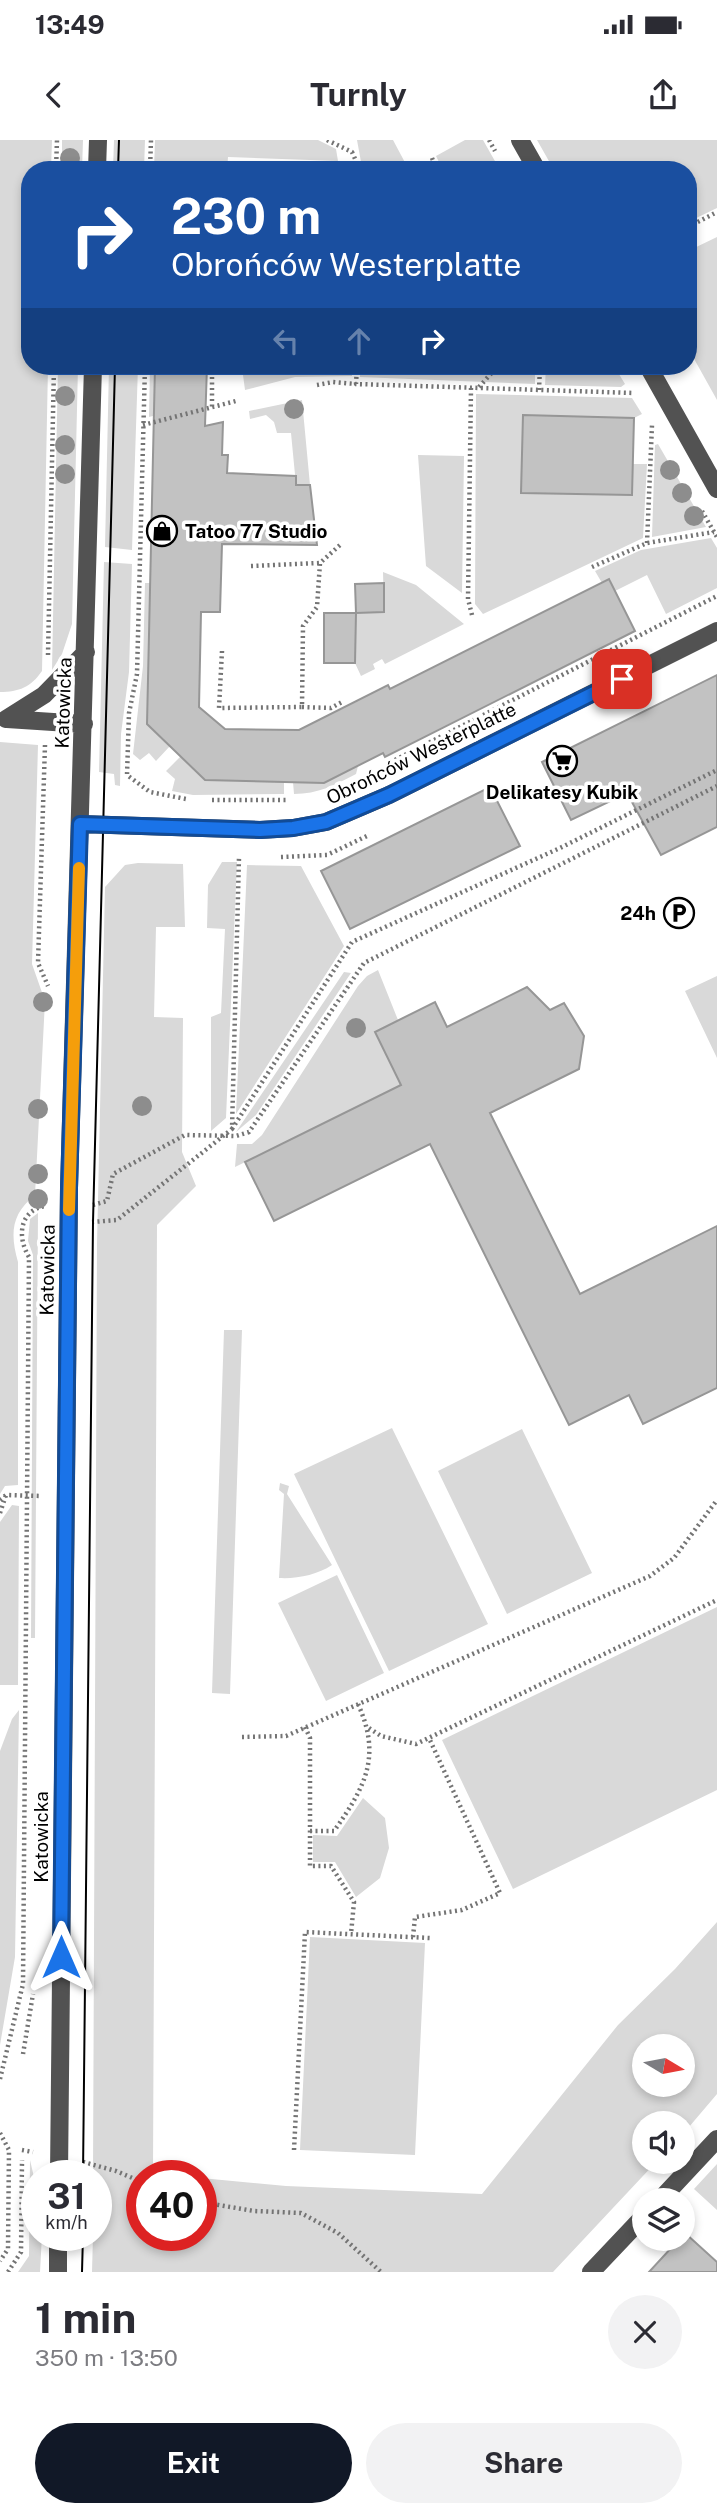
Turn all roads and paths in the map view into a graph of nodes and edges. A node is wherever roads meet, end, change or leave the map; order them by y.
1 (57, 140) edge
2 (98, 140) edge
3 (151, 140) edge
4 (327, 140) edge
5 (520, 140) edge
6 (56, 161) edge
7 (97, 161) edge
8 (150, 161) edge
9 (356, 161) edge
10 (532, 161) edge
11 (717, 212) edge
12 (697, 222) edge
13 (54, 375) edge
14 (93, 375) edge
15 (145, 375) edge
16 (212, 375) edge
17 (356, 375) edge
18 (490, 375) edge
19 (540, 375) edge
20 (653, 375) edge
21 (356, 384) junction
22 (317, 385) dead end
23 (471, 388) junction
24 (478, 388) junction
25 (539, 390) junction
26 (635, 393) dead end
27 (236, 401) dead end
28 (212, 407) junction
29 (652, 422) dead end
30 (143, 425) junction
31 (717, 489) edge
32 (714, 533) dead end
33 (647, 543) junction
34 (340, 545) dead end
35 (320, 563) junction
36 (251, 566) dead end
37 (592, 567) dead end
38 (717, 596) edge
39 (472, 615) dead end
40 (717, 631) edge
41 (222, 651) dead end
42 (86, 652) junction
43 (47, 692) junction
44 (342, 702) dead end
45 (302, 707) junction
46 (3, 719) edge
47 (84, 724) junction
48 (388, 764) dead end
49 (717, 770) edge
50 (717, 786) edge
51 (193, 800) dead end
52 (206, 800) dead end
53 (300, 800) dead end
54 (80, 824) junction
55 (231, 857) dead end
56 (232, 1129) junction
57 (224, 1136) junction
58 (69, 1206) junction
59 (117, 1220) dead end
60 (6, 1495) junction
61 (27, 1496) junction
62 (37, 1496) dead end
63 (0, 1500) edge
64 (717, 1500) edge
65 (0, 1513) edge
66 (717, 1600) edge
67 (358, 1704) junction
68 (305, 1727) junction
69 (369, 1728) junction
70 (242, 1737) dead end
71 (429, 1738) junction
72 (310, 1831) junction
73 (351, 1934) junction
74 (413, 1937) junction
75 (430, 1938) dead end
76 (0, 2079) edge
77 (0, 2133) edge
78 (717, 2139) edge
79 (294, 2150) dead end
80 (59, 2160) edge
81 (671, 2188) edge
82 (217, 2205) edge
83 (632, 2229) edge
84 (21, 2251) edge
85 (58, 2251) edge
86 (0, 2261) edge
87 (8, 2272) edge
88 (58, 2272) edge
89 (381, 2272) edge
90 (591, 2272) edge

1 - 6 path
2 - 7 street
3 - 8 path
4 - 9 path
5 - 10 street
11 - 12 path
13 - 43 path
14 - 42 street, Katowicka
15 - 30 path
16 - 28 path
17 - 21 path
18 - 24 path
19 - 25 path
20 - 31 street
21 - 22 path
21 - 23 path
23 - 24 path
23 - 39 path
24 - 25 path
25 - 26 path
27 - 28 path
28 - 30 path
29 - 33 path
30 - 51 path
32 - 33 path
33 - 37 path
34 - 35 path
35 - 36 path
35 - 45 path
38 - 48 path
40 - 54 street, Obrońców Westerplatte
41 - 45 path
42 - 43 street
42 - 47 street, Katowicka
43 - 46 street
44 - 45 path
46 - 47 street
47 - 54 street, Katowicka
49 - 56 path
50 - 57 path
52 - 53 path
54 - 58 street, Katowicka
55 - 56 path
56 - 57 path
57 - 58 path
57 - 59 path
58 - 61 path
58 - 80 street, Katowicka
60 - 61 path
60 - 63 path
60 - 65 path
61 - 62 path
61 - 76 path
64 - 67 path
66 - 71 path
67 - 68 path
67 - 69 path
68 - 70 path
68 - 72 path
69 - 71 path
69 - 72 path
71 - 74 path
72 - 73 path
73 - 74 path
73 - 79 path
74 - 75 path
77 - 86 path
78 - 81 street
82 - 89 path
83 - 90 street
84 - 87 path
85 - 88 street

